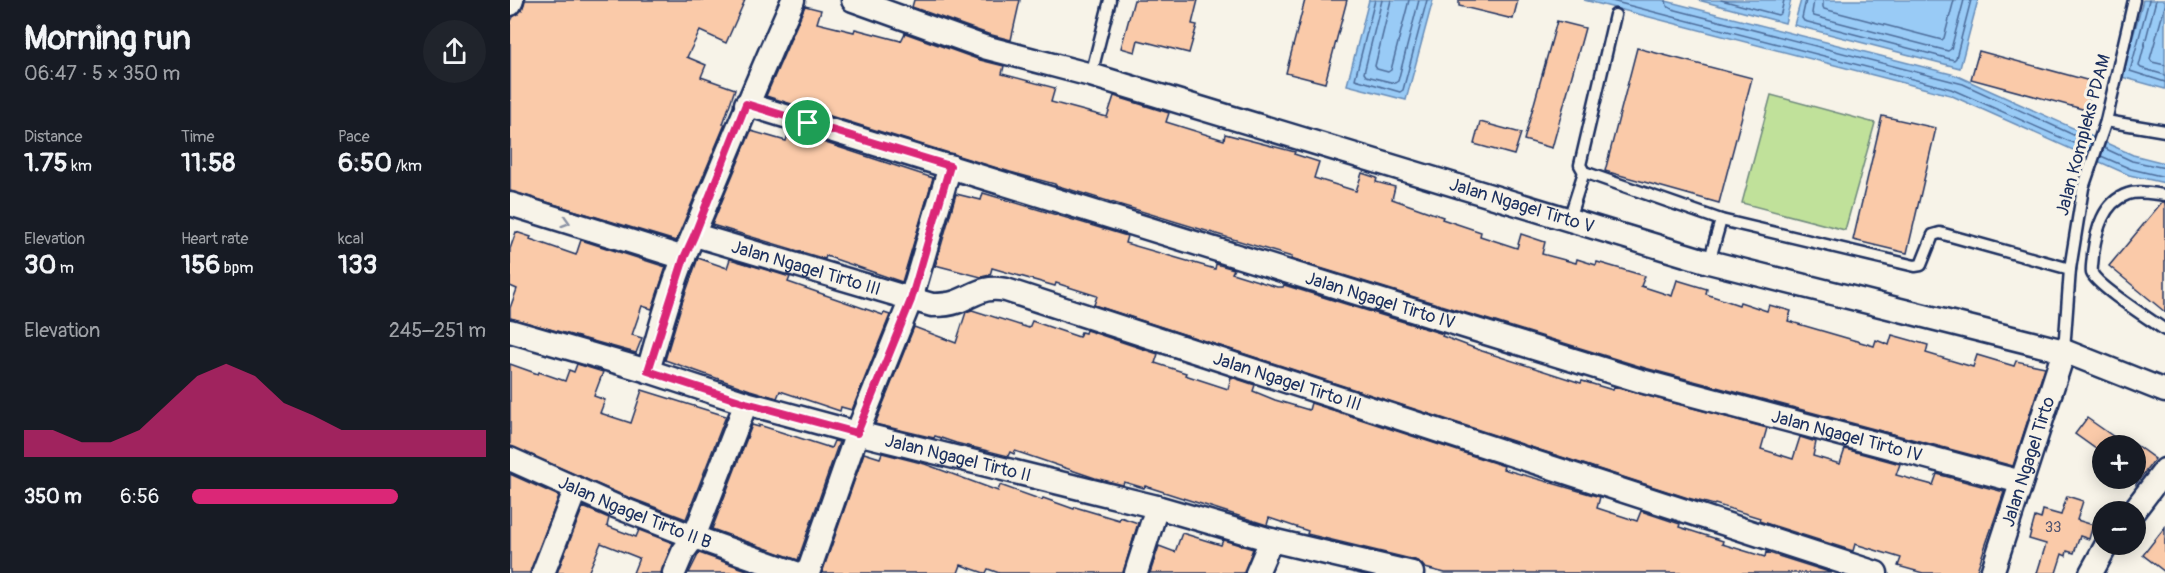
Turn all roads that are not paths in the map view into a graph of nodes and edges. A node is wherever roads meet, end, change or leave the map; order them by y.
1 (512, 0) edge
2 (793, 0) edge
3 (853, 0) edge
4 (1110, 0) edge
5 (2134, 0) edge
6 (510, 4) edge
7 (1615, 15) dead end
8 (1091, 75) junction
9 (746, 104) junction
10 (2106, 121) junction
11 (2165, 131) edge
12 (950, 166) junction
13 (1584, 172) junction
14 (2165, 195) edge
15 (510, 204) edge
16 (1569, 219) junction
17 (1721, 220) junction
18 (694, 236) junction
19 (684, 258) junction
20 (1710, 262) junction
21 (2070, 269) junction
22 (911, 300) junction
23 (2165, 330) edge
24 (510, 331) edge
25 (2064, 351) junction
26 (648, 371) junction
27 (2165, 391) edge
28 (746, 403) junction
29 (857, 433) junction
30 (510, 459) edge
31 (2165, 470) edge
32 (2021, 482) junction
33 (576, 488) junction
34 (2141, 501) edge
35 (1157, 507) junction
36 (694, 537) junction
37 (1271, 540) junction
38 (2102, 555) edge
39 (543, 573) edge
40 (675, 573) edge
41 (796, 573) edge
42 (808, 573) edge
43 (1136, 573) edge
44 (1257, 573) edge
45 (1412, 573) edge
46 (1876, 573) edge
47 (1992, 573) edge
48 (2091, 573) edge

1 - 6 street
2 - 9 street
3 - 8 street, Jalan Ngagel Tirto V
4 - 8 lane
5 - 10 lane, Jalan Kompleks PDAM
7 - 13 lane
8 - 16 street, Jalan Ngagel Tirto V
9 - 12 street, Jalan Ngagel Tirto IV
9 - 18 street
10 - 11 lane
10 - 21 lane, Jalan Kompleks PDAM
12 - 22 street
12 - 32 street, Jalan Ngagel Tirto IV
13 - 16 lane
13 - 17 lane
14 - 23 lane
15 -> 19 street
16 - 20 street, Jalan Ngagel Tirto V
17 - 20 lane
17 - 21 lane
18 - 19 street
18 - 22 street, Jalan Ngagel Tirto III
19 - 26 street
20 - 25 street, Jalan Ngagel Tirto V
21 - 25 lane, Jalan Kompleks PDAM
22 - 29 street
22 - 46 street, Jalan Ngagel Tirto III
24 - 26 street, Jalan Ngagel Tirto II
25 - 27 street, Jalan Ngagel Tirto V
25 - 32 street, Jalan Ngagel Tirto
26 - 28 street, Jalan Ngagel Tirto II
28 - 29 street, Jalan Ngagel Tirto II
28 - 36 street
29 - 35 street, Jalan Ngagel Tirto II
29 - 42 street
30 - 33 street, Jalan Ngagel Tirto II B
31 - 34 street
32 - 47 street, Jalan Ngagel Tirto
33 - 36 street, Jalan Ngagel Tirto II B
33 - 39 street
35 - 37 street, Jalan Ngagel Tirto II
35 - 43 street
36 - 40 street
36 - 41 street, Jalan Ngagel Tirto II B
37 - 44 street
37 - 45 street, Jalan Ngagel Tirto II
38 - 48 street

